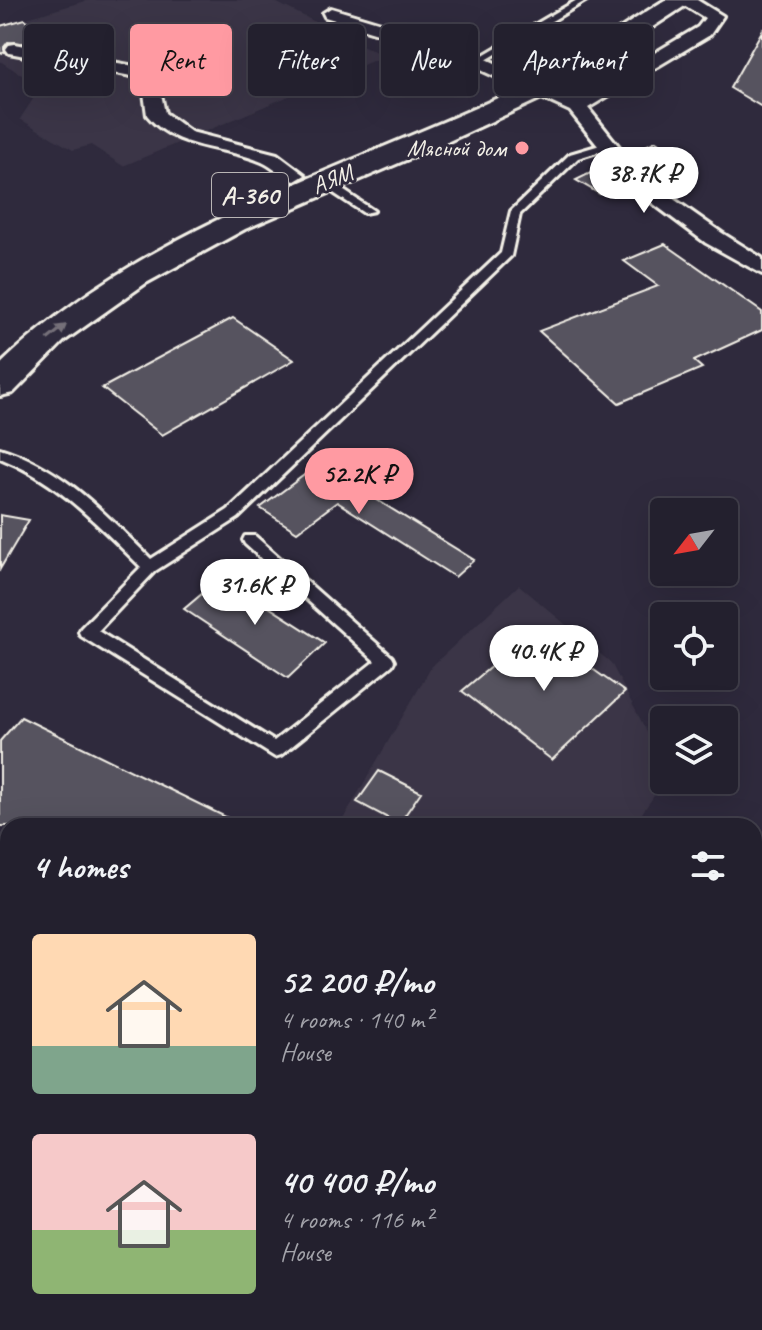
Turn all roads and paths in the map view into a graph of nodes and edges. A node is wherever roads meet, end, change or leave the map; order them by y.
1 (583, 0) edge
2 (647, 0) edge
3 (683, 0) edge
4 (331, 13) dead end
5 (614, 24) edge
6 (640, 24) edge
7 (381, 29) edge
8 (15, 49) dead end
9 (478, 61) joint
10 (494, 68) edge
11 (504, 96) edge
12 (554, 96) edge
13 (577, 107) junction
14 (607, 146) junction
15 (310, 178) junction
16 (368, 211) dead end
17 (762, 267) edge
18 (0, 348) edge
19 (0, 385) edge
20 (0, 453) edge
21 (250, 540) dead end
22 (150, 567) junction

1 - 9 lane
2 - 5 highway, АЯМ / А-360
3 - 6 highway, АЯМ / А-360
3 - 13 street
4 - 7 street
8 - 15 street
9 - 10 street
11 - 15 highway, АЯМ / А-360
12 - 13 street
13 - 14 street
14 - 17 street
14 - 22 lane
15 - 16 lane
15 - 18 highway, АЯМ / А-360
19 -> 15 highway, АЯМ / А-360
20 - 22 lane
21 - 22 lane

